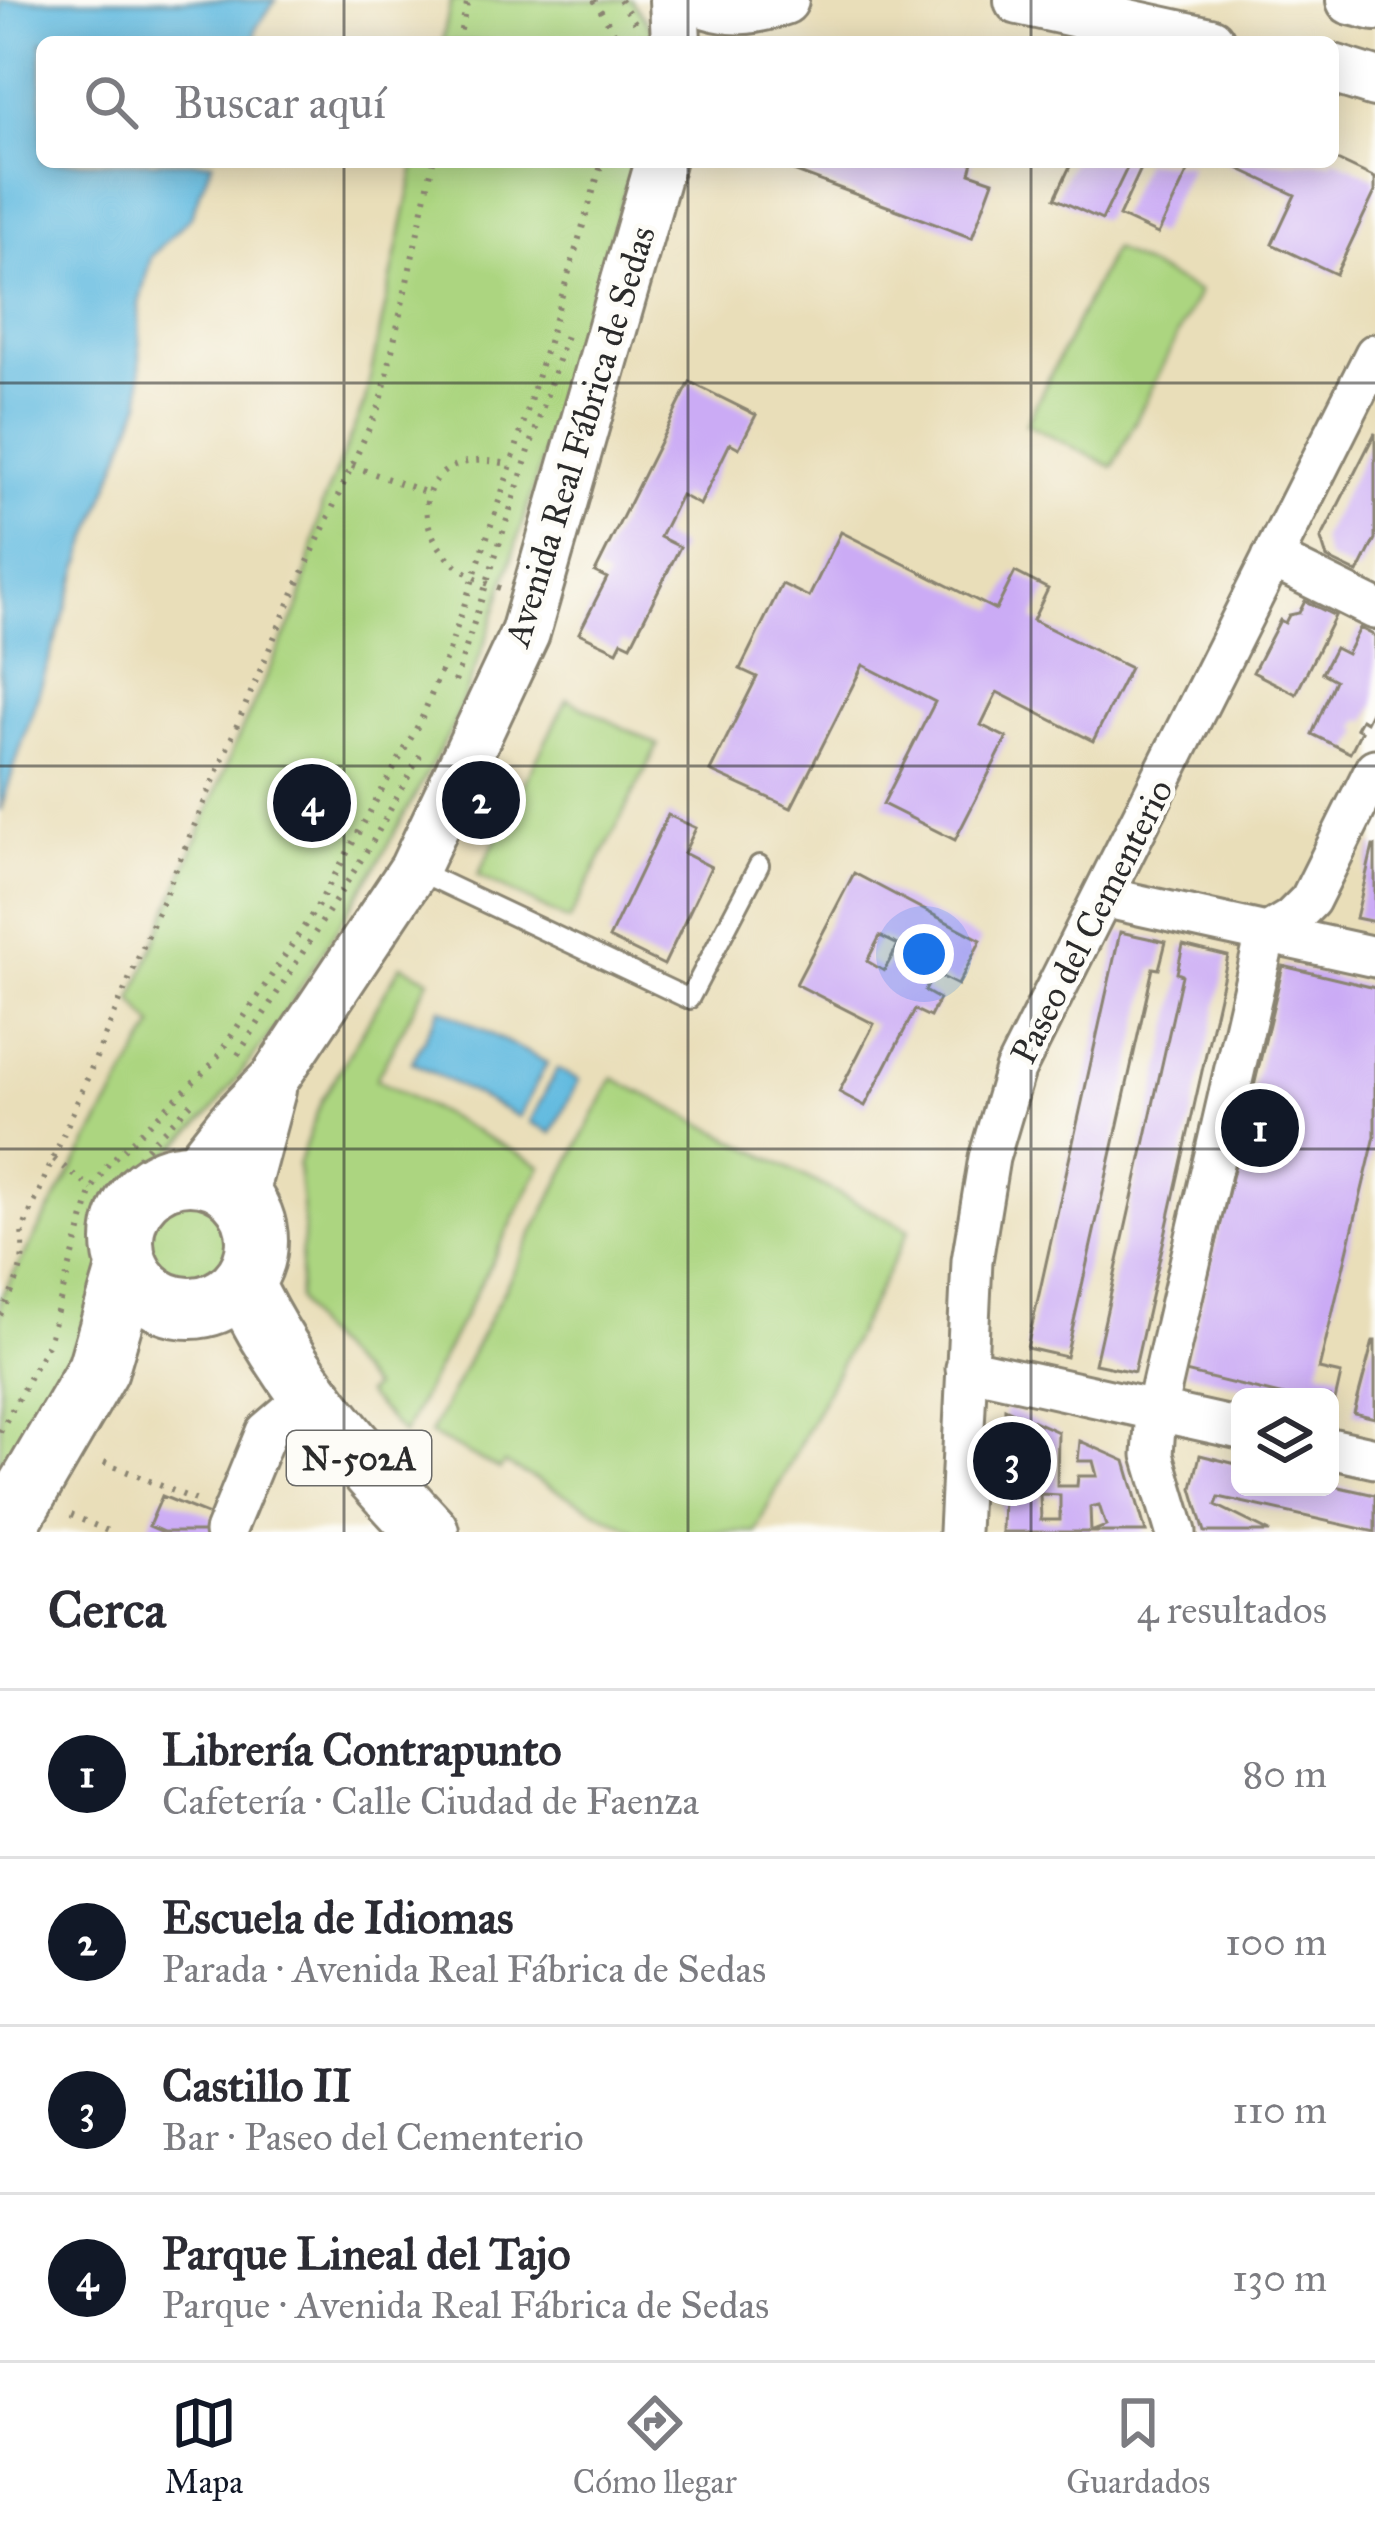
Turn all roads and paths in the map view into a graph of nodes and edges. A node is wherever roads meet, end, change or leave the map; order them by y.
1 (467, 0) edge
2 (594, 0) edge
3 (674, 0) edge
4 (698, 0) edge
5 (1018, 0) edge
6 (1351, 0) edge
7 (1375, 6) edge
8 (752, 18) edge
9 (459, 36) edge
10 (616, 36) edge
11 (676, 36) edge
12 (1183, 36) edge
13 (1339, 71) edge
14 (1375, 82) edge
15 (432, 168) edge
16 (600, 168) edge
17 (658, 168) edge
18 (571, 317) dead end
19 (1375, 354) edge
20 (511, 465) junction
21 (351, 466) junction
22 (428, 493) junction
23 (1272, 558) junction
24 (473, 578) junction
25 (1375, 610) edge
26 (454, 684) dead end
27 (427, 743) dead end
28 (1375, 769) edge
29 (760, 866) dead end
30 (414, 869) junction
31 (1103, 897) junction
32 (1266, 934) junction
33 (1375, 957) edge
34 (255, 1069) junction
35 (204, 1091) dead end
36 (54, 1159) junction
37 (217, 1186) junction
38 (92, 1189) junction
39 (113, 1255) junction
40 (210, 1299) junction
41 (0, 1315) edge
42 (966, 1368) junction
43 (98, 1369) junction
44 (302, 1387) junction
45 (1156, 1410) junction
46 (1231, 1427) edge
47 (0, 1432) edge
48 (1339, 1450) edge
49 (1375, 1458) edge
50 (104, 1462) dead end
51 (71, 1515) dead end
52 (228, 1524) edge
53 (3, 1532) edge
54 (110, 1532) edge
55 (428, 1532) edge
56 (959, 1532) edge
57 (1176, 1532) edge

1 - 9 path
2 - 10 path
3 - 11 street
4 - 8 street
5 - 12 street
6 - 7 street
13 - 14 street
15 - 21 path
16 - 20 path
17 - 30 street, Avenida Real Fábrica de Sedas
18 - 26 path
19 - 23 street, Paseo del Cementerio
20 - 22 path
20 - 24 path
21 - 22 path
21 - 36 path
22 - 24 path
23 - 25 street
23 - 31 street, Paseo del Cementerio
24 - 38 path
27 - 34 path
28 - 32 street
29 - 30 lane
30 - 34 street, Avenida Real Fábrica de Sedas
31 - 32 street
31 - 42 street, Paseo del Cementerio
32 - 33 street
32 - 45 street
34 - 37 street, Avenida Real Fábrica de Sedas
35 - 39 path
36 - 38 path
36 - 41 path
37 - 39 main road
37 - 40 main road
38 - 47 path
39 - 40 main road, N-502A
39 - 43 main road
40 - 43 main road
40 - 44 main road, N-502A
42 - 45 street
42 - 56 street, Paseo del Cementerio
43 - 53 main road
44 - 52 street
44 - 55 main road, N-502A
45 - 46 street
45 - 57 street
48 - 49 street
50 - 52 path
51 - 54 path

